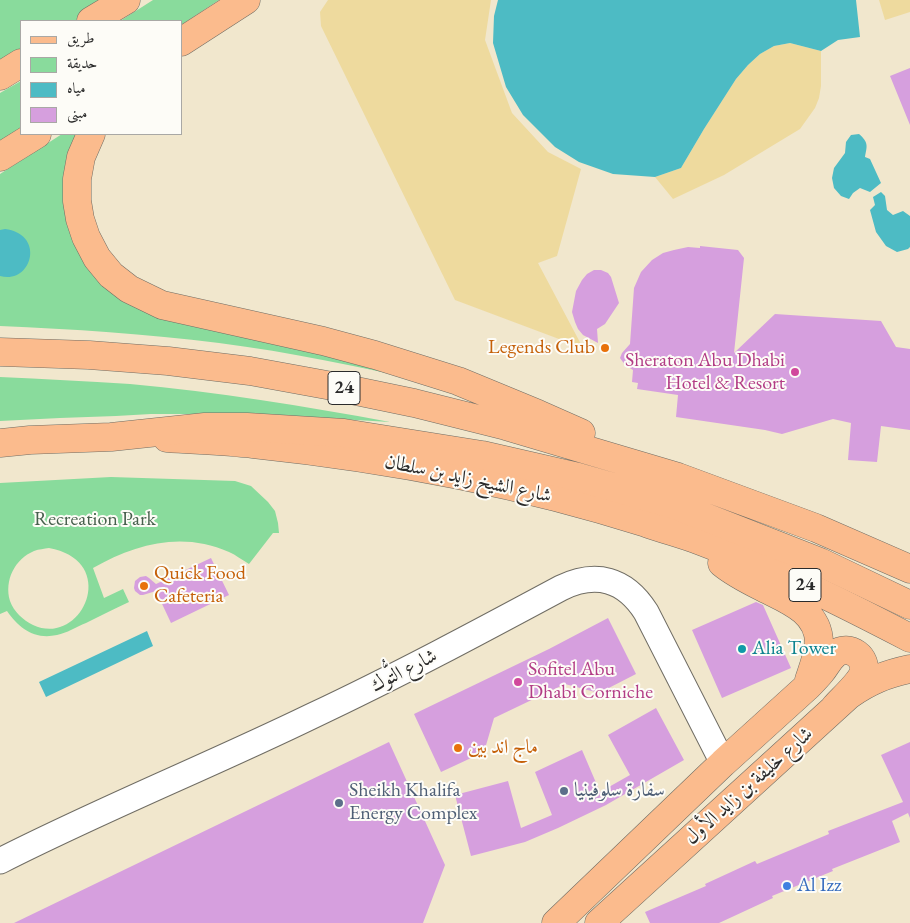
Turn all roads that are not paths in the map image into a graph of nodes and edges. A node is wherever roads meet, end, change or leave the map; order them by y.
1 (126, 0) edge
2 (246, 0) edge
3 (93, 20) edge
4 (182, 41) edge
5 (20, 64) edge
6 (0, 76) edge
7 (35, 135) edge
8 (91, 135) edge
9 (0, 157) edge
10 (0, 352) edge
11 (110, 437) junction
12 (0, 443) edge
13 (678, 477) junction
14 (697, 540) junction
15 (910, 569) edge
16 (910, 605) edge
17 (910, 638) edge
18 (910, 669) edge
19 (808, 686) junction
20 (835, 707) junction
21 (724, 763) junction
22 (0, 862) edge
23 (556, 923) edge
24 (599, 923) edge

1 - 3 main road
2 - 4 main road
5 - 6 main road
7 - 9 main road
8 - 13 main road
10 - 13 main road, 24
11 - 12 main road, شارع الشيخ زايد بن سلطان / 24
11 - 14 main road, شارع الشيخ زايد بن سلطان / 24
11 - 16 main road
13 - 15 main road, 24
14 - 17 main road, شارع الشيخ زايد بن سلطان / 24
14 - 19 main road
18 - 20 main road, شارع خليفة بن زايد الأول
19 - 20 main road, شارع خليفة بن زايد الأول
19 - 21 main road, شارع خليفة بن زايد الأول
20 - 24 main road, شارع خليفة بن زايد الأول
21 - 22 street, شارع التُّوك
21 - 23 main road, شارع خليفة بن زايد الأول

